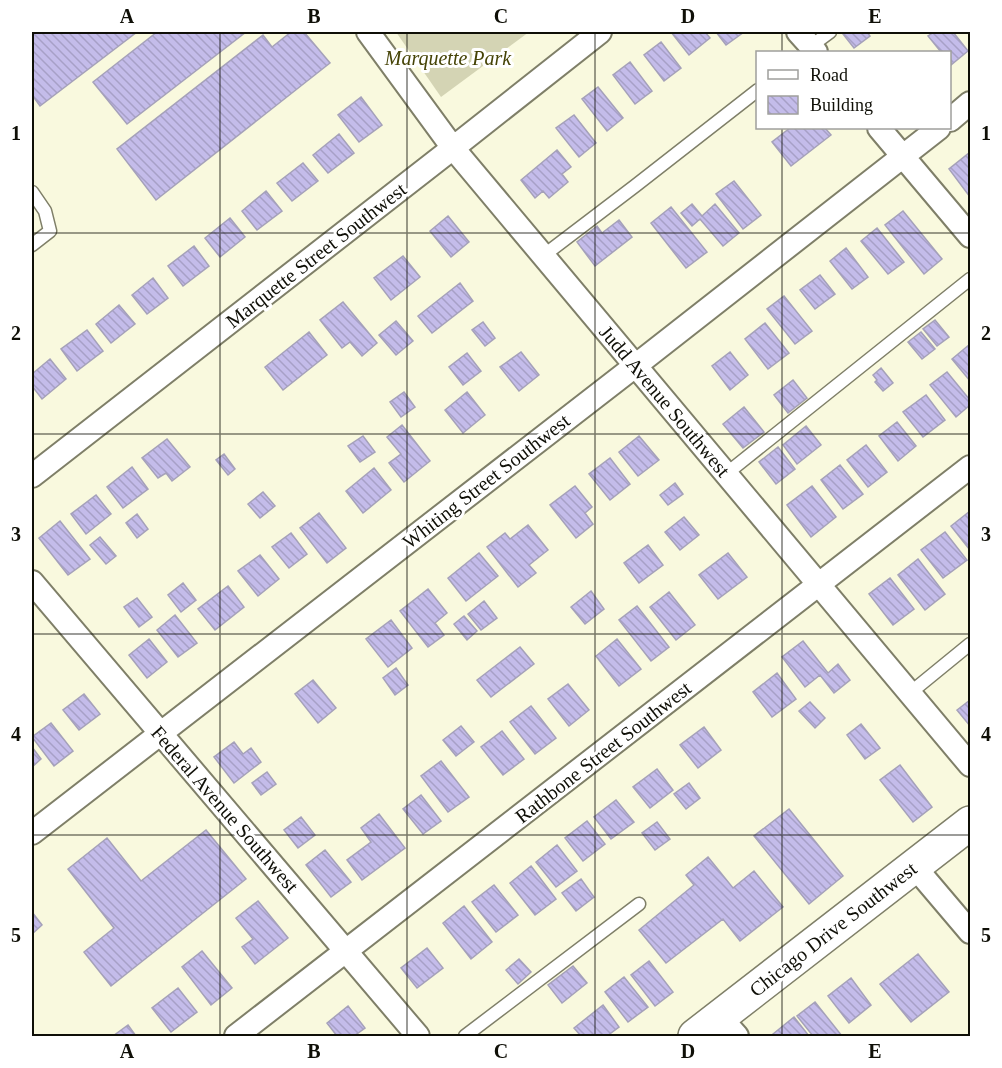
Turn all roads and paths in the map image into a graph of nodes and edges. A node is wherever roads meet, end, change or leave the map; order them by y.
1 (368, 32) edge
2 (600, 32) edge
3 (830, 32) edge
4 (807, 46) edge
5 (756, 92) edge
6 (970, 103) edge
7 (951, 119) edge
8 (880, 129) edge
9 (938, 129) edge
10 (453, 148) junction
11 (903, 156) junction
12 (32, 192) edge
13 (970, 236) edge
14 (32, 245) edge
15 (543, 256) junction
16 (970, 279) edge
17 (635, 366) junction
18 (970, 468) edge
19 (726, 474) junction
20 (32, 476) edge
21 (32, 582) edge
22 (819, 585) junction
23 (970, 644) edge
24 (910, 693) junction
25 (159, 733) junction
26 (970, 765) edge
27 (970, 822) edge
28 (32, 833) edge
29 (914, 866) junction
30 (639, 904) dead end
31 (970, 932) edge
32 (346, 951) junction
33 (717, 1030) edge
34 (236, 1036) edge
35 (418, 1036) edge
36 (465, 1036) edge

1 - 10 street, Judd Avenue Southwest
2 - 10 street, Marquette Street Southwest
3 - 4 lane
5 - 15 lane
6 - 7 street
8 - 11 street
9 - 11 street, Whiting Street Southwest
10 - 15 street, Judd Avenue Southwest
10 - 20 street, Marquette Street Southwest
11 - 13 street
11 - 17 street, Whiting Street Southwest
12 - 14 lane
15 - 17 street, Judd Avenue Southwest
16 - 19 lane
17 - 19 street, Judd Avenue Southwest
17 - 25 street, Whiting Street Southwest
18 - 22 street, Rathbone Street Southwest
19 - 22 street, Judd Avenue Southwest
21 - 25 street, Federal Avenue Southwest
22 - 24 street, Judd Avenue Southwest
22 - 32 street, Rathbone Street Southwest
23 - 24 lane
24 - 26 street, Judd Avenue Southwest
25 - 28 street, Whiting Street Southwest
25 - 32 street, Federal Avenue Southwest
27 - 29 main road, Chicago Drive Southwest
29 - 31 street
29 - 33 main road, Chicago Drive Southwest
30 - 36 lane
32 - 34 street, Rathbone Street Southwest
32 - 35 street, Federal Avenue Southwest

